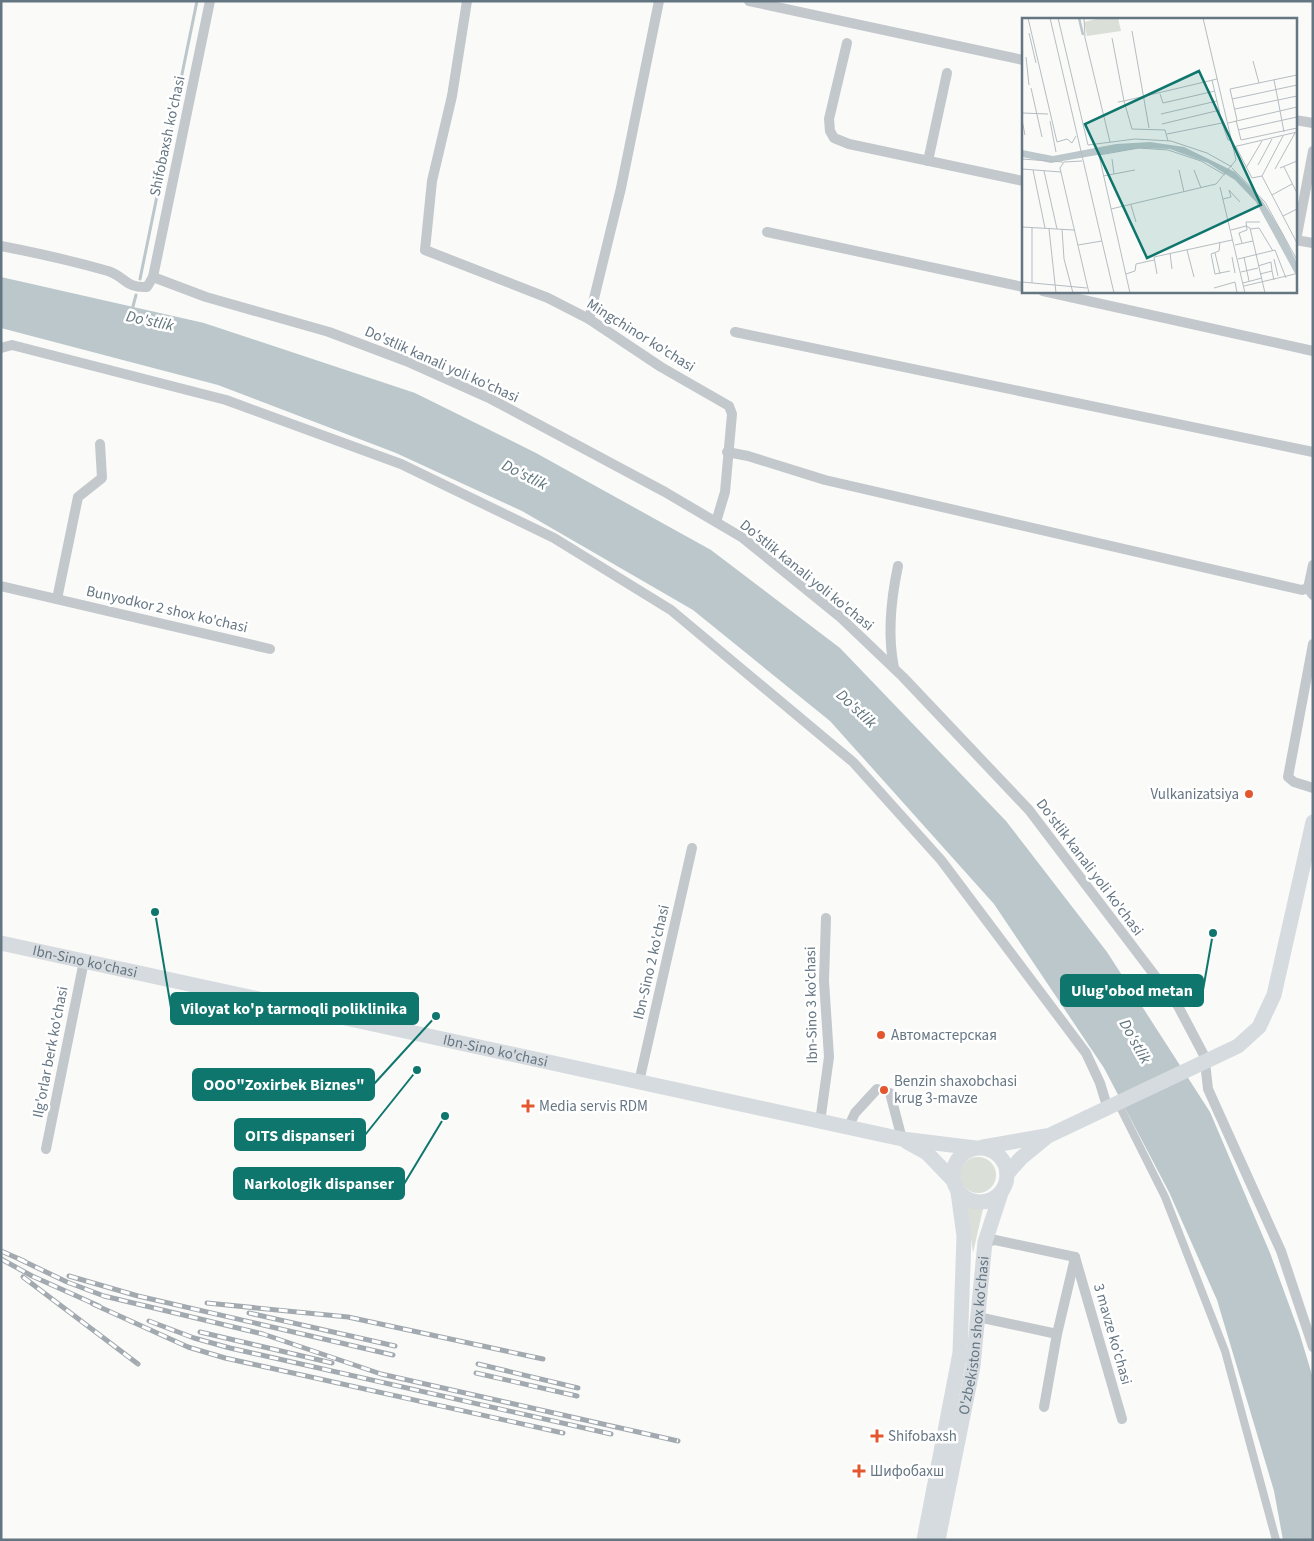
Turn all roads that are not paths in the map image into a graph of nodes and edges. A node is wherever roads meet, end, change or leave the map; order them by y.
1 (210, 1) edge
2 (467, 1) edge
3 (659, 1) edge
4 (749, 1) edge
5 (847, 43) dead end
6 (1022, 60) edge
7 (947, 74) dead end
8 (1296, 120) edge
9 (1313, 123) edge
10 (1313, 151) edge
11 (928, 161) junction
12 (1022, 181) edge
13 (767, 232) dead end
14 (1296, 240) edge
15 (1313, 243) edge
16 (1, 246) edge
17 (153, 277) junction
18 (1022, 287) edge
19 (1048, 292) edge
20 (589, 319) junction
21 (735, 332) dead end
22 (1, 348) edge
23 (1313, 351) edge
24 (100, 444) dead end
25 (727, 452) junction
26 (1313, 452) edge
27 (716, 522) junction
28 (1313, 565) edge
29 (898, 566) dead end
30 (1, 586) edge
31 (1310, 592) edge
32 (57, 599) junction
33 (1313, 644) edge
34 (270, 649) dead end
35 (895, 669) junction
36 (1313, 788) edge
37 (1313, 822) edge
38 (692, 848) dead end
39 (1308, 868) edge
40 (826, 918) dead end
41 (1, 943) edge
42 (84, 961) junction
43 (1202, 1063) junction
44 (639, 1082) junction
45 (877, 1089) dead end
46 (890, 1094) dead end
47 (1113, 1106) junction
48 (820, 1122) junction
49 (848, 1128) junction
50 (1048, 1136) junction
51 (902, 1139) junction
52 (46, 1148) dead end
53 (979, 1148) junction
54 (1008, 1174) junction
55 (955, 1186) junction
56 (1001, 1193) junction
57 (985, 1242) junction
58 (1075, 1257) junction
59 (978, 1317) junction
60 (1057, 1334) junction
61 (1313, 1346) edge
62 (1044, 1407) dead end
63 (1122, 1420) dead end
64 (924, 1540) edge
65 (938, 1540) edge
66 (1276, 1540) edge

1 - 17 street, Shifobaxsh ko'chasi
2 - 20 street, Mingchinor ko'chasi
3 - 20 street
4 - 6 street
5 - 11 street
7 - 11 street
8 - 9 street
10 - 14 street
11 - 12 street
13 - 18 street
14 - 15 street
16 - 17 street
17 - 27 street, Do'stlik kanali yoli ko'chasi
19 - 23 street
20 - 25 street, Mingchinor ko'chasi
21 - 26 street
22 - 47 street
24 - 32 street
25 - 27 street, Mingchinor ko'chasi
25 - 31 street
27 - 35 street, Do'stlik kanali yoli ko'chasi
28 - 31 street
29 - 35 street
30 - 32 street, Bunyodkor 2 shox ko'chasi
32 - 34 street, Bunyodkor 2 shox ko'chasi
33 - 36 street
35 - 43 street, Do'stlik kanali yoli ko'chasi
37 - 39 main road
38 - 44 street, Ibn-Sino 2 ko'chasi
39 - 43 main road
40 - 48 street, Ibn-Sino 3 ko'chasi
41 - 42 main road, Ibn-Sino ko'chasi
42 - 44 main road, Ibn-Sino ko'chasi
42 - 52 street, Ilg'orlar berk ko'chasi
43 - 47 main road
43 - 61 street
44 - 48 main road, Ibn-Sino ko'chasi
45 - 49 street
46 - 51 street
47 - 50 main road
47 - 66 street
48 - 49 main road, Ibn-Sino ko'chasi
49 - 51 main road, Ibn-Sino ko'chasi
50 - 53 main road
50 - 54 main road
51 - 53 main road
51 - 55 main road
53 - 54 main road
53 - 55 main road
54 - 56 main road
55 - 56 main road
55 - 64 main road, O'zbekiston shox ko'chasi
56 - 57 main road, O'zbekiston shox ko'chasi
57 - 58 street
57 - 59 main road, O'zbekiston shox ko'chasi
58 - 60 street, 3 mavze ko'chasi
58 - 63 street, 3 mavze ko'chasi
59 - 60 street
59 - 65 main road, O'zbekiston shox ko'chasi
60 - 62 street, 3 mavze ko'chasi

